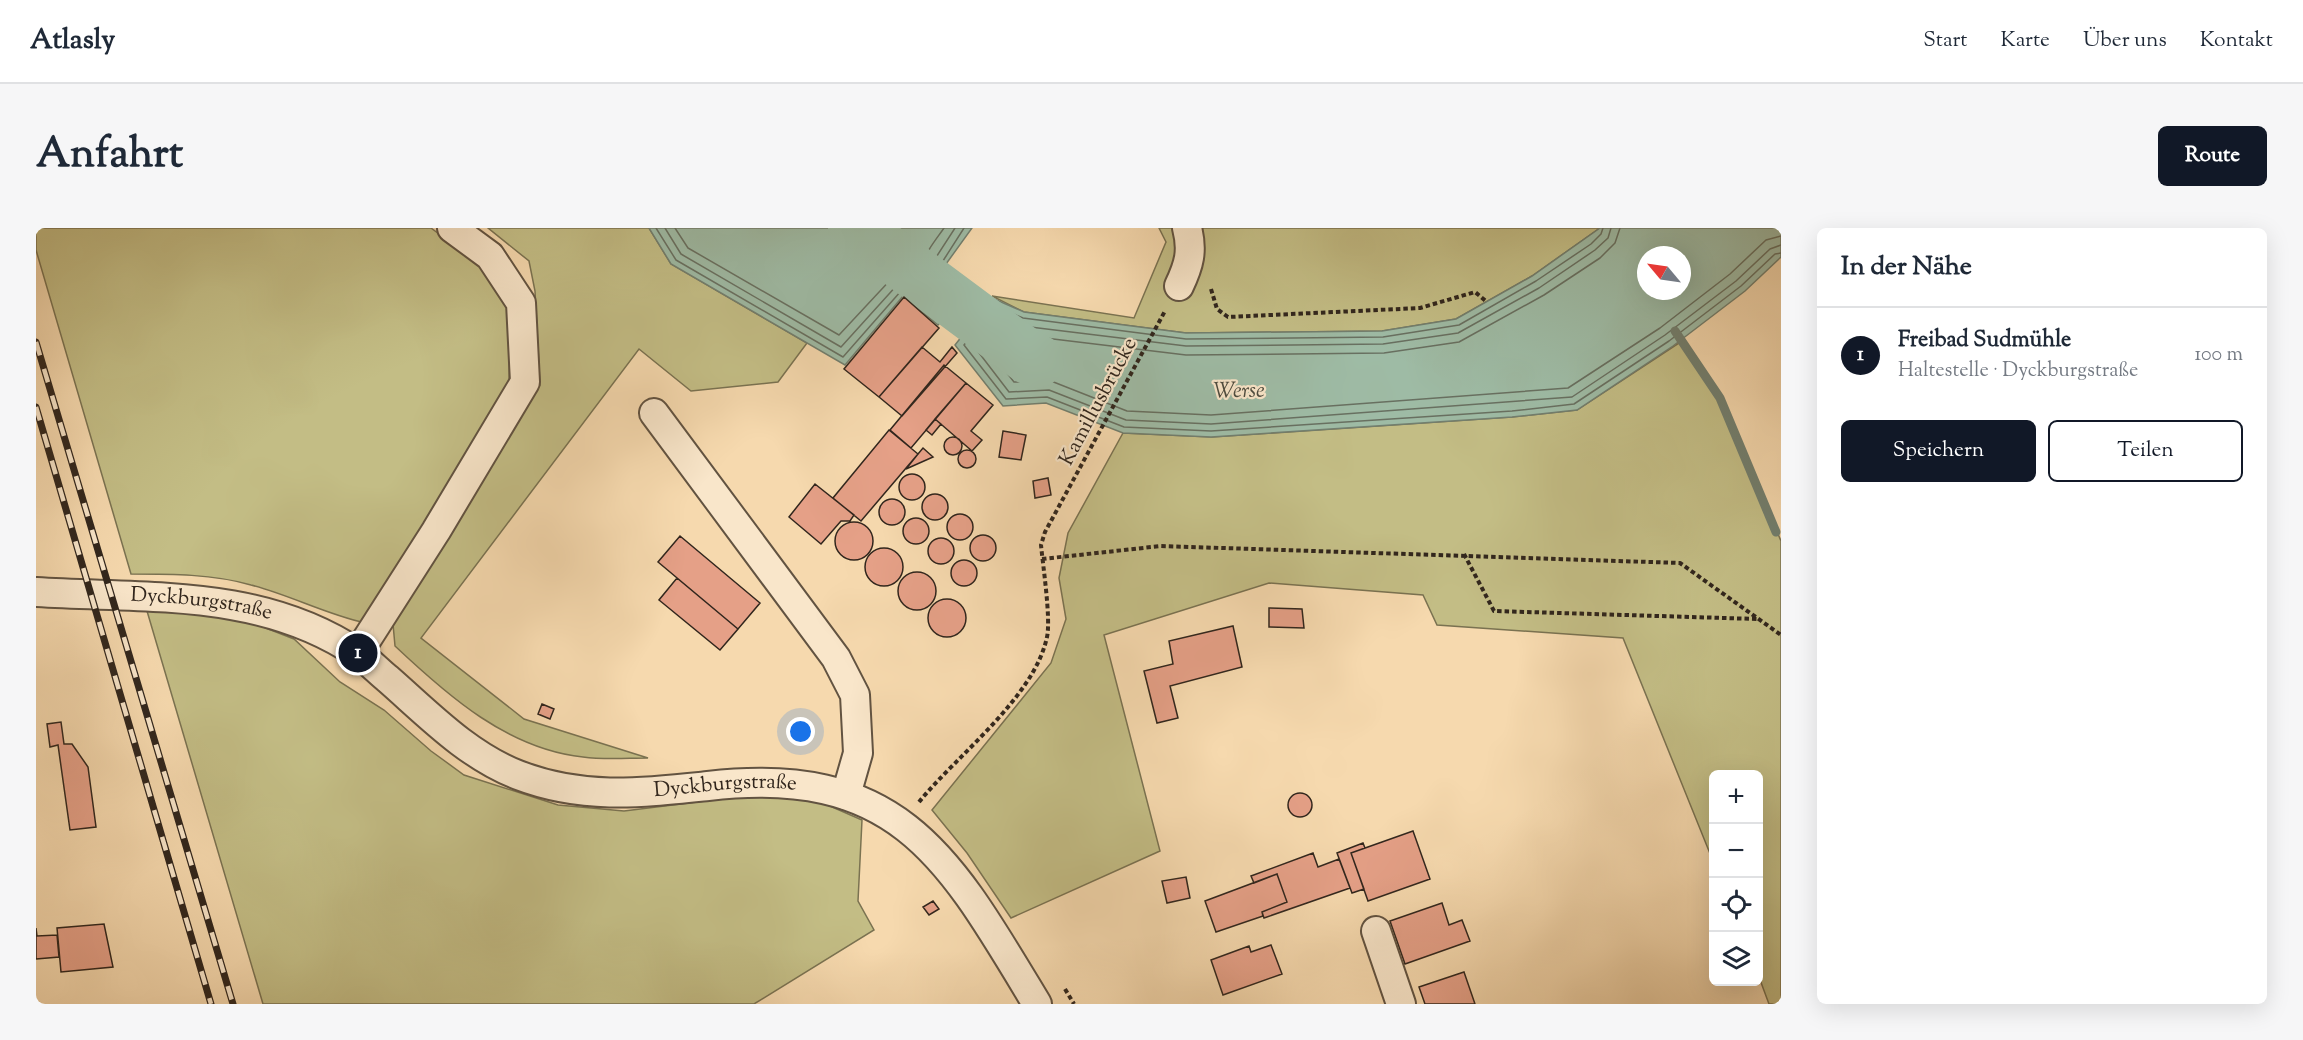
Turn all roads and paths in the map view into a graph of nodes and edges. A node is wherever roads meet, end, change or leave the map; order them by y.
1 (452, 228) edge
2 (1186, 228) edge
3 (1179, 286) joint
4 (1210, 287) dead end
5 (1486, 302) dead end
6 (654, 413) dead end
7 (1464, 555) junction
8 (1042, 559) junction
9 (36, 592) edge
10 (1758, 620) junction
11 (1781, 635) edge
12 (357, 653) junction
13 (846, 795) junction
14 (903, 825) junction
15 (1376, 931) dead end
16 (1038, 1004) edge
17 (1401, 1004) edge

1 - 12 street
2 - 3 street
3 - 8 path, Kamillusbrücke
4 - 5 path
6 - 13 street
7 - 8 path
7 - 10 path
7 - 10 path
8 - 14 path
9 - 12 street, Dyckburgstraße
10 - 11 path
12 - 13 street, Dyckburgstraße
13 - 14 street, Dyckburgstraße
14 - 16 street, Dyckburgstraße
15 - 17 street

